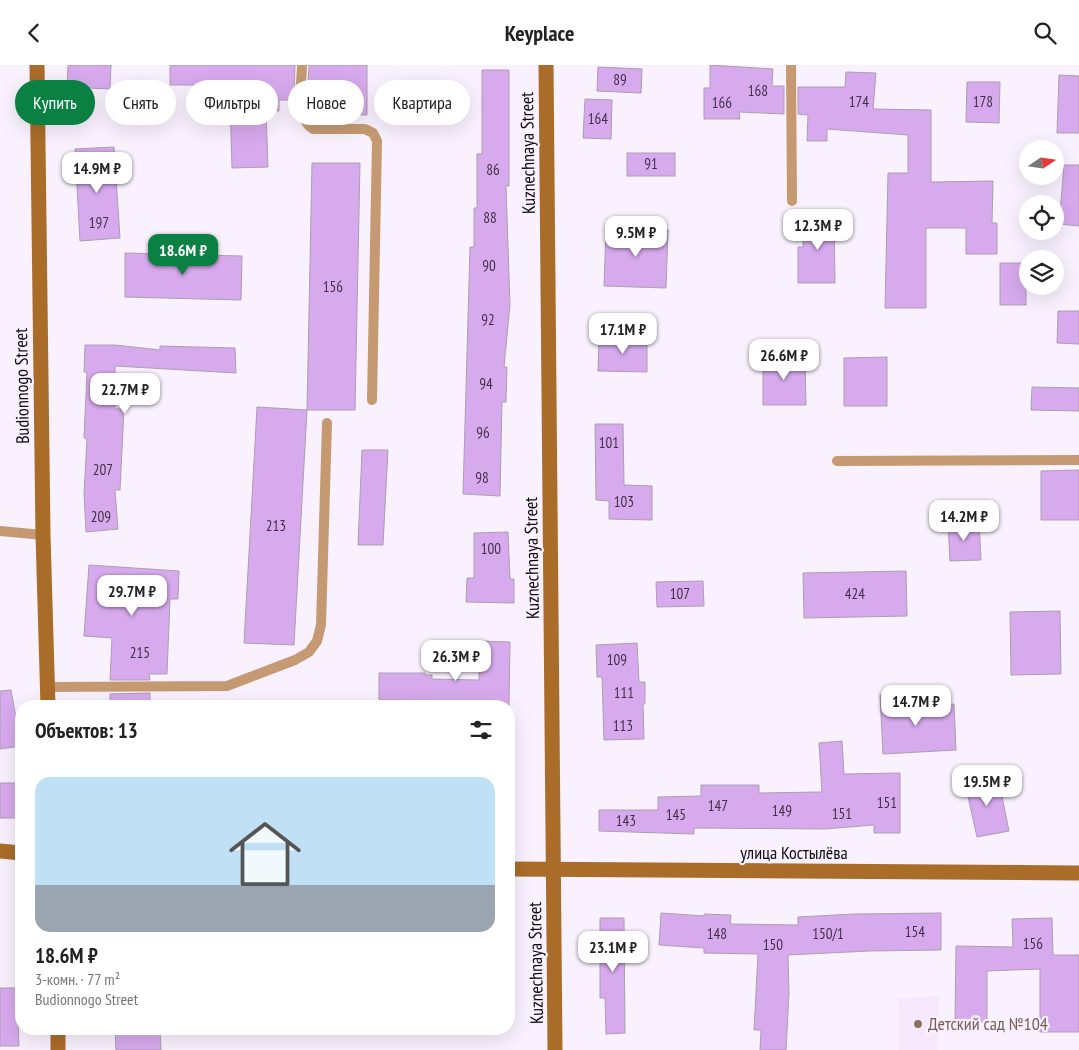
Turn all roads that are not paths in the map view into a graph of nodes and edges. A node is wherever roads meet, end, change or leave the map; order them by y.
1 (37, 65) edge
2 (302, 65) edge
3 (546, 65) edge
4 (791, 65) edge
5 (792, 201) dead end
6 (372, 399) dead end
7 (327, 423) dead end
8 (1079, 460) edge
9 (837, 461) dead end
10 (0, 531) edge
11 (43, 535) junction
12 (48, 687) junction
13 (48, 700) edge
14 (0, 851) edge
15 (15, 852) edge
16 (515, 869) edge
17 (554, 870) junction
18 (1079, 873) edge
19 (58, 1035) edge
20 (58, 1050) edge
21 (555, 1050) edge

1 - 11 street, Budionnogo Street
2 - 6 lane
3 - 17 street, Kuznechnaya Street
4 - 5 lane
7 - 12 lane
8 - 9 lane
10 - 11 lane
11 - 12 street, Budionnogo Street
12 - 13 street, Budionnogo Street
14 - 15 street
16 - 17 street, улица Костылёва
17 - 18 street, улица Костылёва
17 - 21 street, Kuznechnaya Street
19 - 20 street

